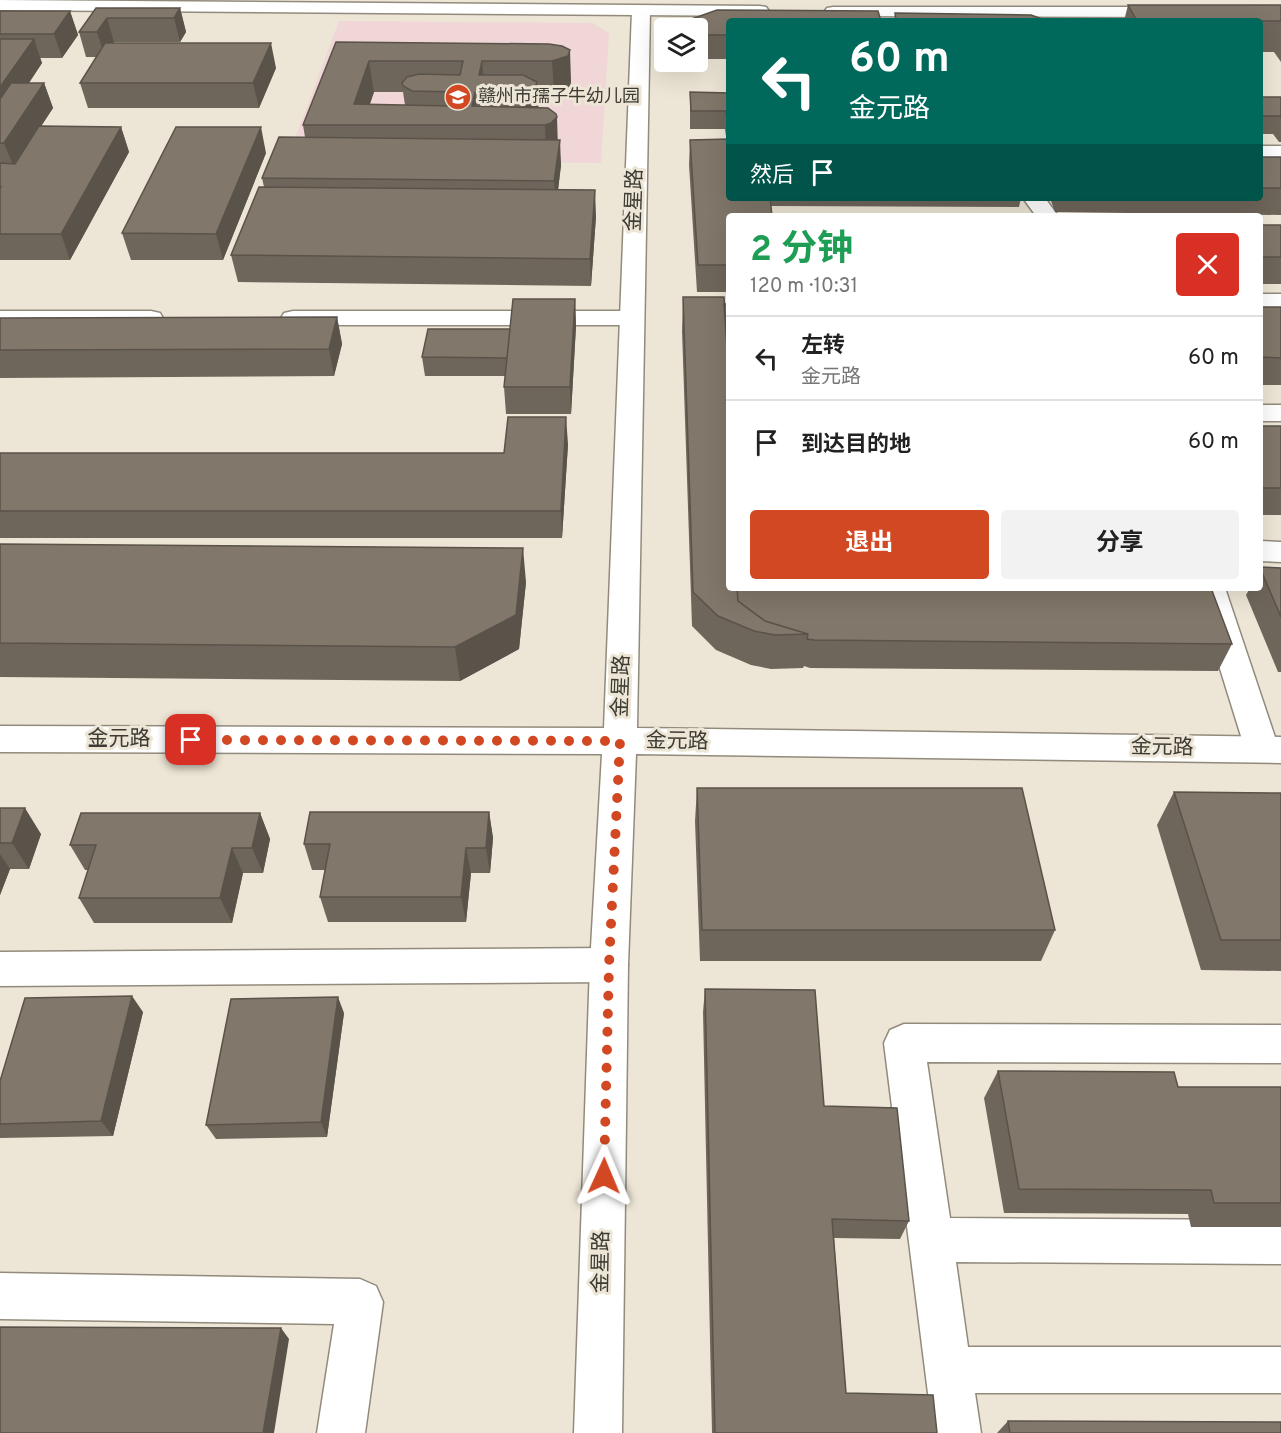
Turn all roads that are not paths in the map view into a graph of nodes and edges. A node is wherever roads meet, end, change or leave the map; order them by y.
1 (0, 5) edge
2 (641, 11) junction
3 (783, 11) edge
4 (819, 12) edge
5 (1186, 12) edge
6 (1263, 152) edge
7 (1281, 152) edge
8 (1263, 301) edge
9 (1281, 301) edge
10 (0, 318) edge
11 (179, 318) edge
12 (274, 318) edge
13 (632, 318) junction
14 (1263, 413) edge
15 (1281, 413) edge
16 (1263, 551) edge
17 (1281, 552) edge
18 (1211, 591) edge
19 (0, 739) edge
20 (620, 741) junction
21 (1272, 749) edge
22 (609, 965) junction
23 (0, 969) edge
24 (1281, 1044) edge
25 (931, 1240) junction
26 (1281, 1242) edge
27 (0, 1296) edge
28 (948, 1370) junction
29 (1281, 1370) edge
30 (340, 1433) edge
31 (598, 1433) edge
32 (957, 1433) edge

1 - 2 street
2 - 3 street
2 - 13 street, 金星路
4 - 5 street
6 - 7 street
8 - 9 street
10 - 11 street
12 - 13 street
13 - 20 street, 金星路
14 - 15 street
16 - 17 street
18 - 21 street
19 - 20 street, 金元路
20 - 21 street, 金元路
20 - 22 street, 金星路
22 - 23 street
22 - 31 street, 金星路
24 - 25 street
25 - 26 street
25 - 28 street
27 - 30 street
28 - 29 street
28 - 32 street

